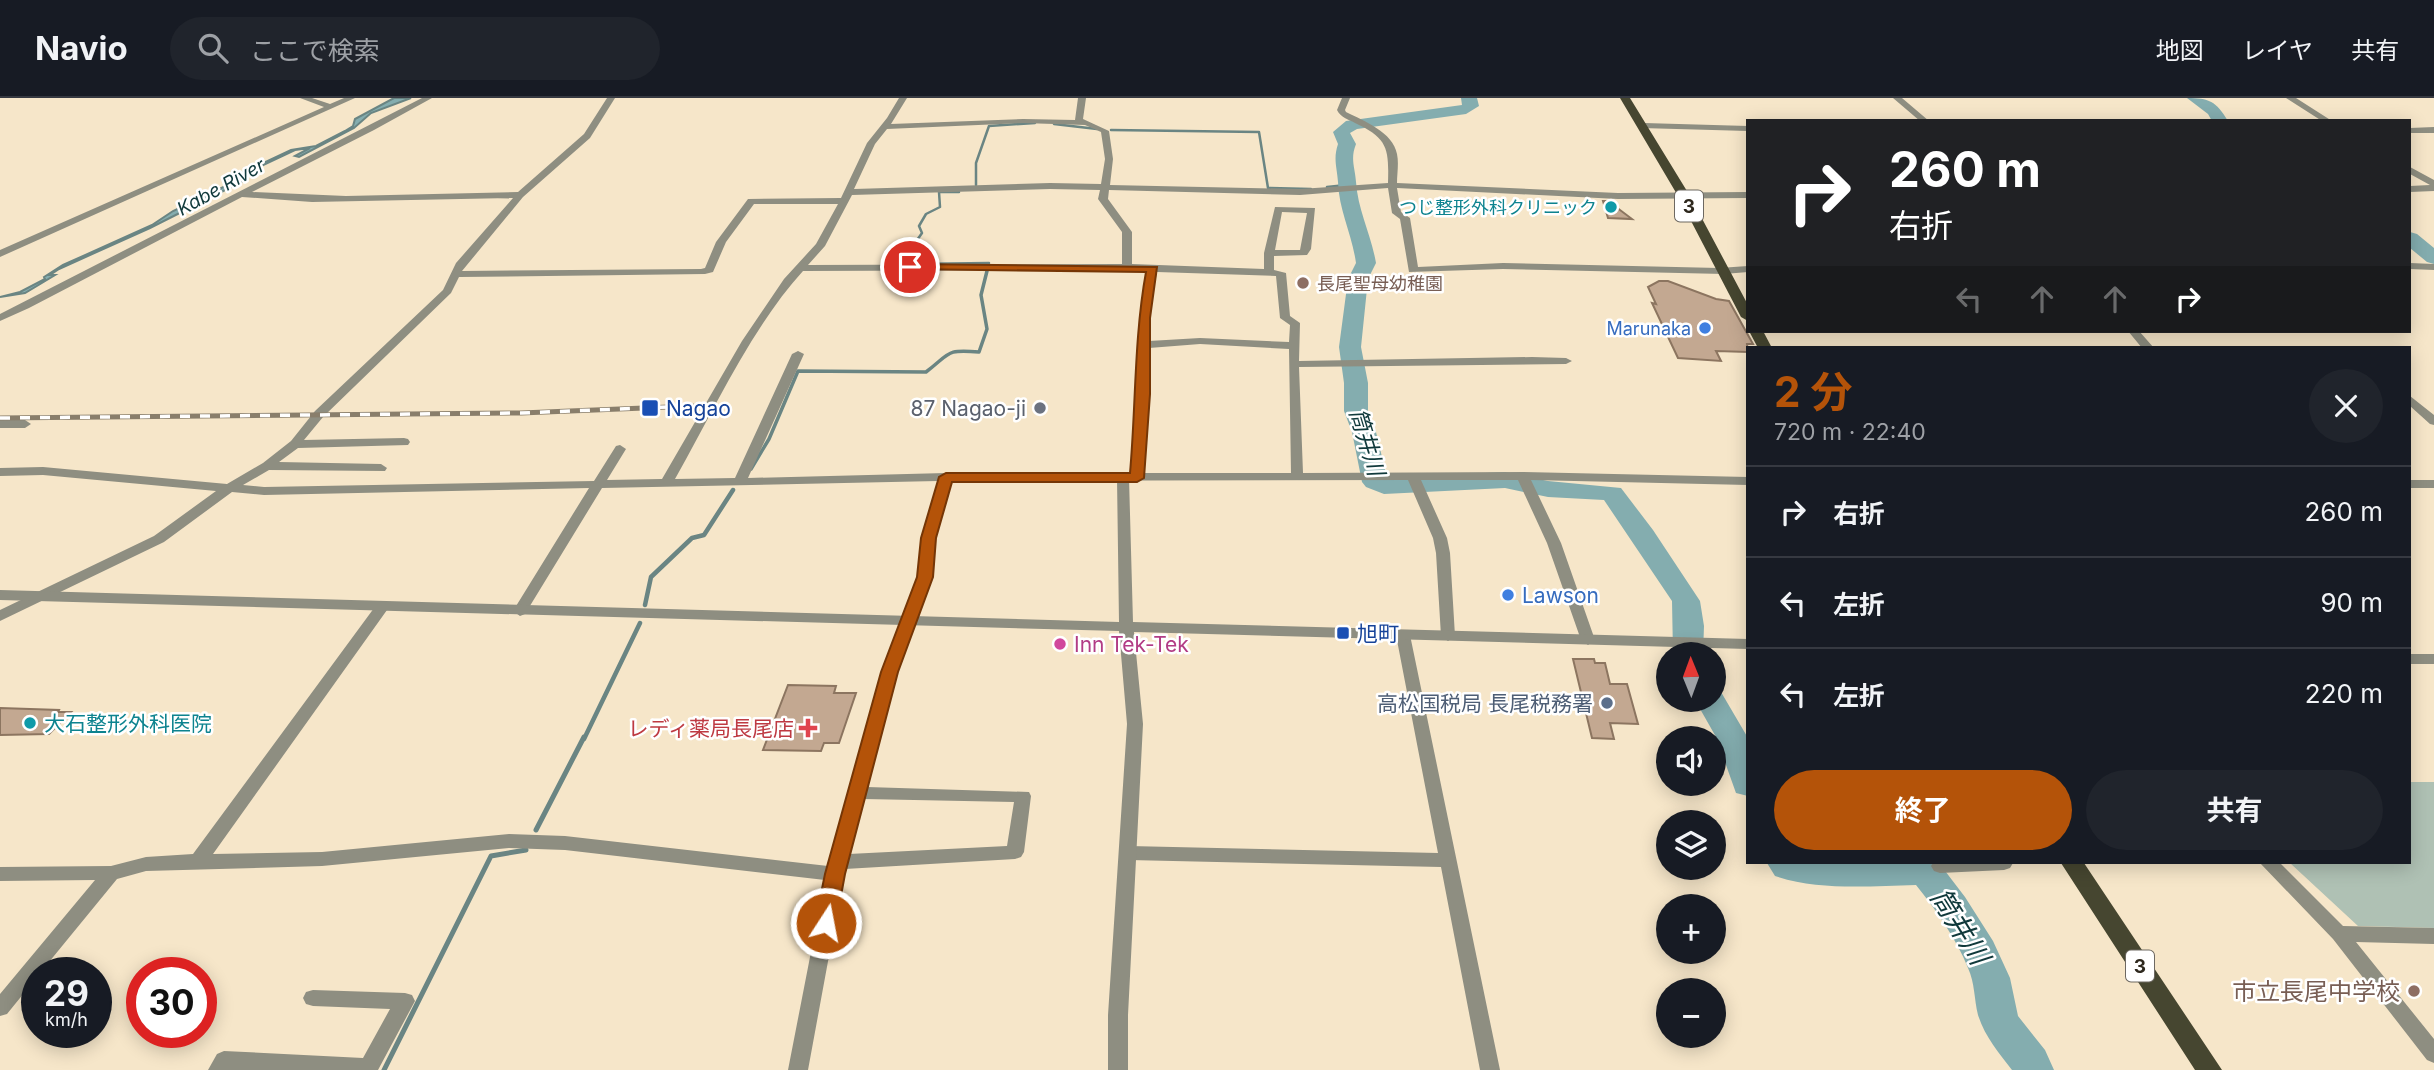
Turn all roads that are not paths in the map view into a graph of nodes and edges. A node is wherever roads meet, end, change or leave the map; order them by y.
1 (304, 98) edge
2 (351, 98) edge
3 (428, 98) edge
4 (611, 98) edge
5 (903, 98) edge
6 (1082, 98) edge
7 (1346, 98) edge
8 (1625, 98) edge
9 (1897, 98) edge
10 (2290, 98) edge
11 (331, 107) junction
12 (1922, 119) edge
13 (2325, 119) edge
14 (1084, 123) junction
15 (1644, 126) junction
16 (885, 127) junction
17 (1746, 129) edge
18 (2434, 130) edge
19 (2411, 131) edge
20 (2411, 171) edge
21 (1392, 185) junction
22 (2434, 186) edge
23 (1104, 187) junction
24 (2411, 188) edge
25 (242, 194) junction
26 (520, 195) junction
27 (1683, 195) junction
28 (1746, 195) edge
29 (847, 196) junction
30 (1269, 253) junction
31 (0, 254) edge
32 (2411, 266) edge
33 (1127, 267) junction
34 (2434, 267) edge
35 (800, 268) junction
36 (1153, 269) junction
37 (1746, 269) edge
38 (1723, 270) junction
39 (1269, 273) junction
40 (455, 274) junction
41 (1746, 313) edge
42 (0, 318) edge
43 (1143, 345) junction
44 (1294, 346) junction
45 (798, 354) dead end
46 (1566, 360) dead end
47 (1293, 364) junction
48 (2411, 401) edge
49 (2434, 421) edge
50 (0, 424) edge
51 (25, 424) dead end
52 (367, 442) junction
53 (404, 442) dead end
54 (295, 444) junction
55 (620, 449) dead end
56 (267, 466) junction
57 (346, 468) junction
58 (381, 468) dead end
59 (0, 472) edge
60 (1523, 476) junction
61 (946, 477) junction
62 (1297, 477) junction
63 (1130, 478) junction
64 (1746, 481) edge
65 (739, 483) junction
66 (1416, 483) junction
67 (666, 484) junction
68 (2411, 484) edge
69 (2434, 484) edge
70 (599, 485) junction
71 (232, 489) junction
72 (0, 596) edge
73 (36, 598) junction
74 (382, 607) junction
75 (520, 611) junction
76 (0, 616) edge
77 (909, 622) junction
78 (1126, 628) junction
79 (1403, 635) junction
80 (1448, 636) junction
81 (1588, 640) junction
82 (1746, 645) edge
83 (2411, 659) edge
84 (2434, 659) edge
85 (857, 793) junction
86 (1129, 853) junction
87 (1447, 860) junction
88 (198, 861) junction
89 (1983, 864) edge
90 (2073, 864) edge
91 (2270, 864) edge
92 (1940, 866) dead end
93 (837, 868) junction
94 (111, 873) junction
95 (0, 874) edge
96 (2339, 934) junction
97 (2434, 936) edge
98 (313, 998) dead end
99 (0, 1008) edge
100 (2434, 1054) edge
101 (368, 1068) edge
102 (218, 1070) edge
103 (798, 1070) edge
104 (1118, 1070) edge
105 (1490, 1070) edge
106 (2209, 1070) edge

1 - 11 street
2 - 11 street
3 - 25 street
4 - 26 street
5 - 16 street
6 - 14 street
7 - 21 street
8 - 15 main road, 3
9 - 12 street
10 - 13 street
11 - 31 street
14 - 16 street
14 - 23 street
15 - 17 street
15 - 27 main road, 3
16 - 29 street
18 - 19 street
20 - 22 street
21 - 23 street
21 - 27 street
21 - 38 street
22 - 24 street
23 - 29 street
23 - 33 street
25 - 26 street
25 - 42 street
26 - 40 street
27 - 28 street
27 - 38 main road, 3
29 - 35 street
29 - 40 street
30 - 30 street
30 - 39 street
32 - 34 street
33 - 35 street
33 - 36 street
35 - 67 street
36 - 39 street
36 - 43 street
37 - 38 street
38 - 41 main road, 3
39 - 44 street
40 - 54 street
43 - 44 street
43 - 63 street
44 - 47 street
45 - 65 street
46 - 47 street
47 - 62 street
48 - 49 street
50 - 51 street
52 - 53 street
52 - 54 street
52 - 57 street
54 - 56 street
55 - 70 street
56 - 57 street
56 - 71 street
57 - 58 street
59 - 71 street
60 - 64 street
60 - 66 street
60 - 81 street
61 - 63 street
61 - 65 street
61 - 77 street
62 - 63 street
62 - 66 street
63 - 78 street
65 - 67 street
66 - 80 street
67 - 70 street
68 - 69 street
70 - 71 street
70 - 75 street
71 - 73 street
72 - 73 street
73 - 74 street
73 - 76 street
74 - 75 street
74 - 88 street
75 - 77 street
77 - 78 street
77 - 85 street
78 - 79 street
78 - 86 street
79 - 80 street
79 - 87 street
80 - 81 street
81 - 82 street
83 - 84 street
85 - 93 street
85 - 93 street
86 - 87 street
86 - 104 street
87 - 105 street
88 - 93 street
88 - 94 street
89 - 92 street
90 - 106 main road, 3
91 - 96 street
93 - 103 street
94 - 95 street
94 - 99 street
96 - 97 street
96 - 100 street
98 - 101 street
101 - 102 street

